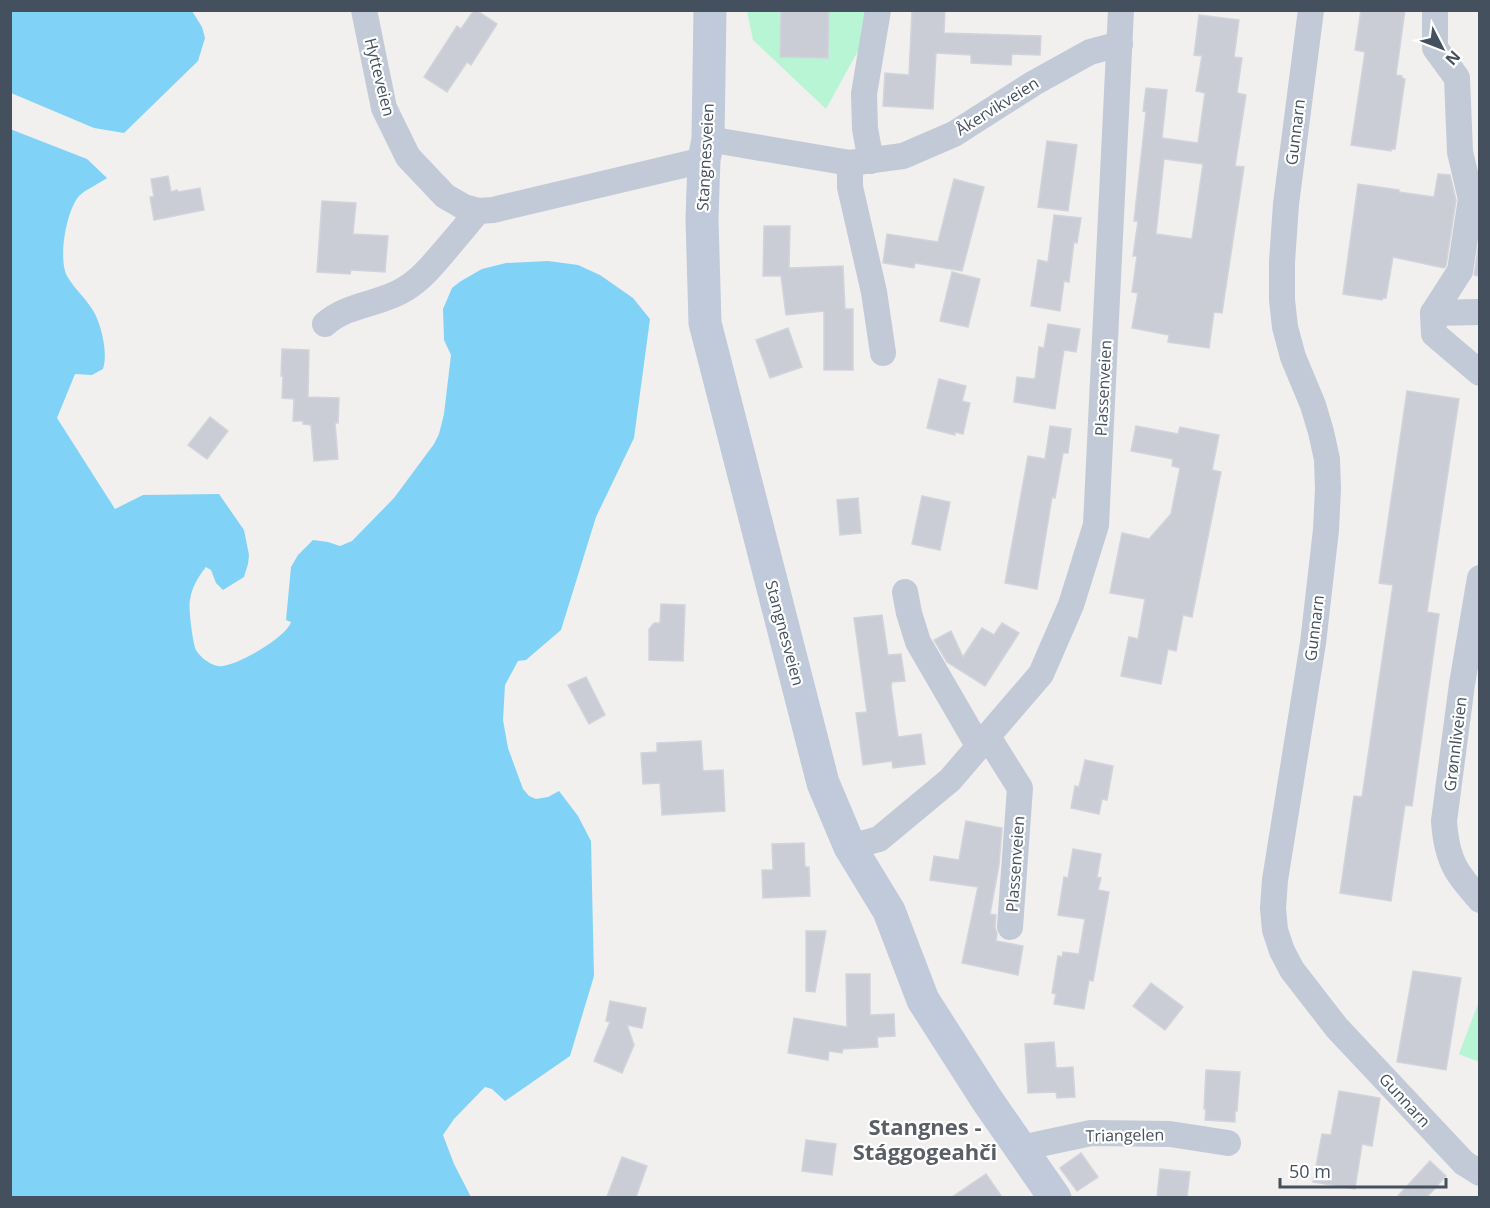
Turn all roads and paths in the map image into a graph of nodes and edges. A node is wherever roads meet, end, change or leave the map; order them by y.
1 (364, 10) edge
2 (710, 10) edge
3 (878, 10) edge
4 (1121, 10) edge
5 (1311, 10) edge
6 (1435, 10) edge
7 (1120, 44) junction
8 (1468, 81) edge
9 (706, 149) junction
10 (860, 162) junction
11 (478, 211) junction
12 (1479, 312) edge
13 (1433, 313) junction
14 (325, 324) dead end
15 (884, 353) dead end
16 (1479, 373) edge
17 (1479, 578) edge
18 (905, 592) dead end
19 (983, 742) junction
20 (850, 847) junction
21 (1479, 900) edge
22 (1010, 927) dead end
23 (1228, 1143) dead end
24 (1021, 1148) junction
25 (1479, 1173) edge
26 (1055, 1197) edge

1 - 11 street, Hytteveien
2 - 9 main road, Stangnesveien
3 - 10 street
4 - 7 street, Plassenveien
5 - 25 street, Gunnarn
6 - 8 street
7 - 10 street, Åkervikveien
7 - 19 street, Plassenveien
8 - 13 street
9 - 10 street, Åkervikveien
9 - 11 street
9 - 20 main road, Stangnesveien
10 - 15 street
11 - 14 street
12 - 13 street
13 - 16 street
17 - 21 street, Grønnliveien
18 - 19 street
19 - 20 street, Plassenveien
19 - 22 street, Plassenveien
20 - 24 main road, Stangnesveien
23 - 24 street, Triangelen
24 - 26 main road, Stangnesveien

